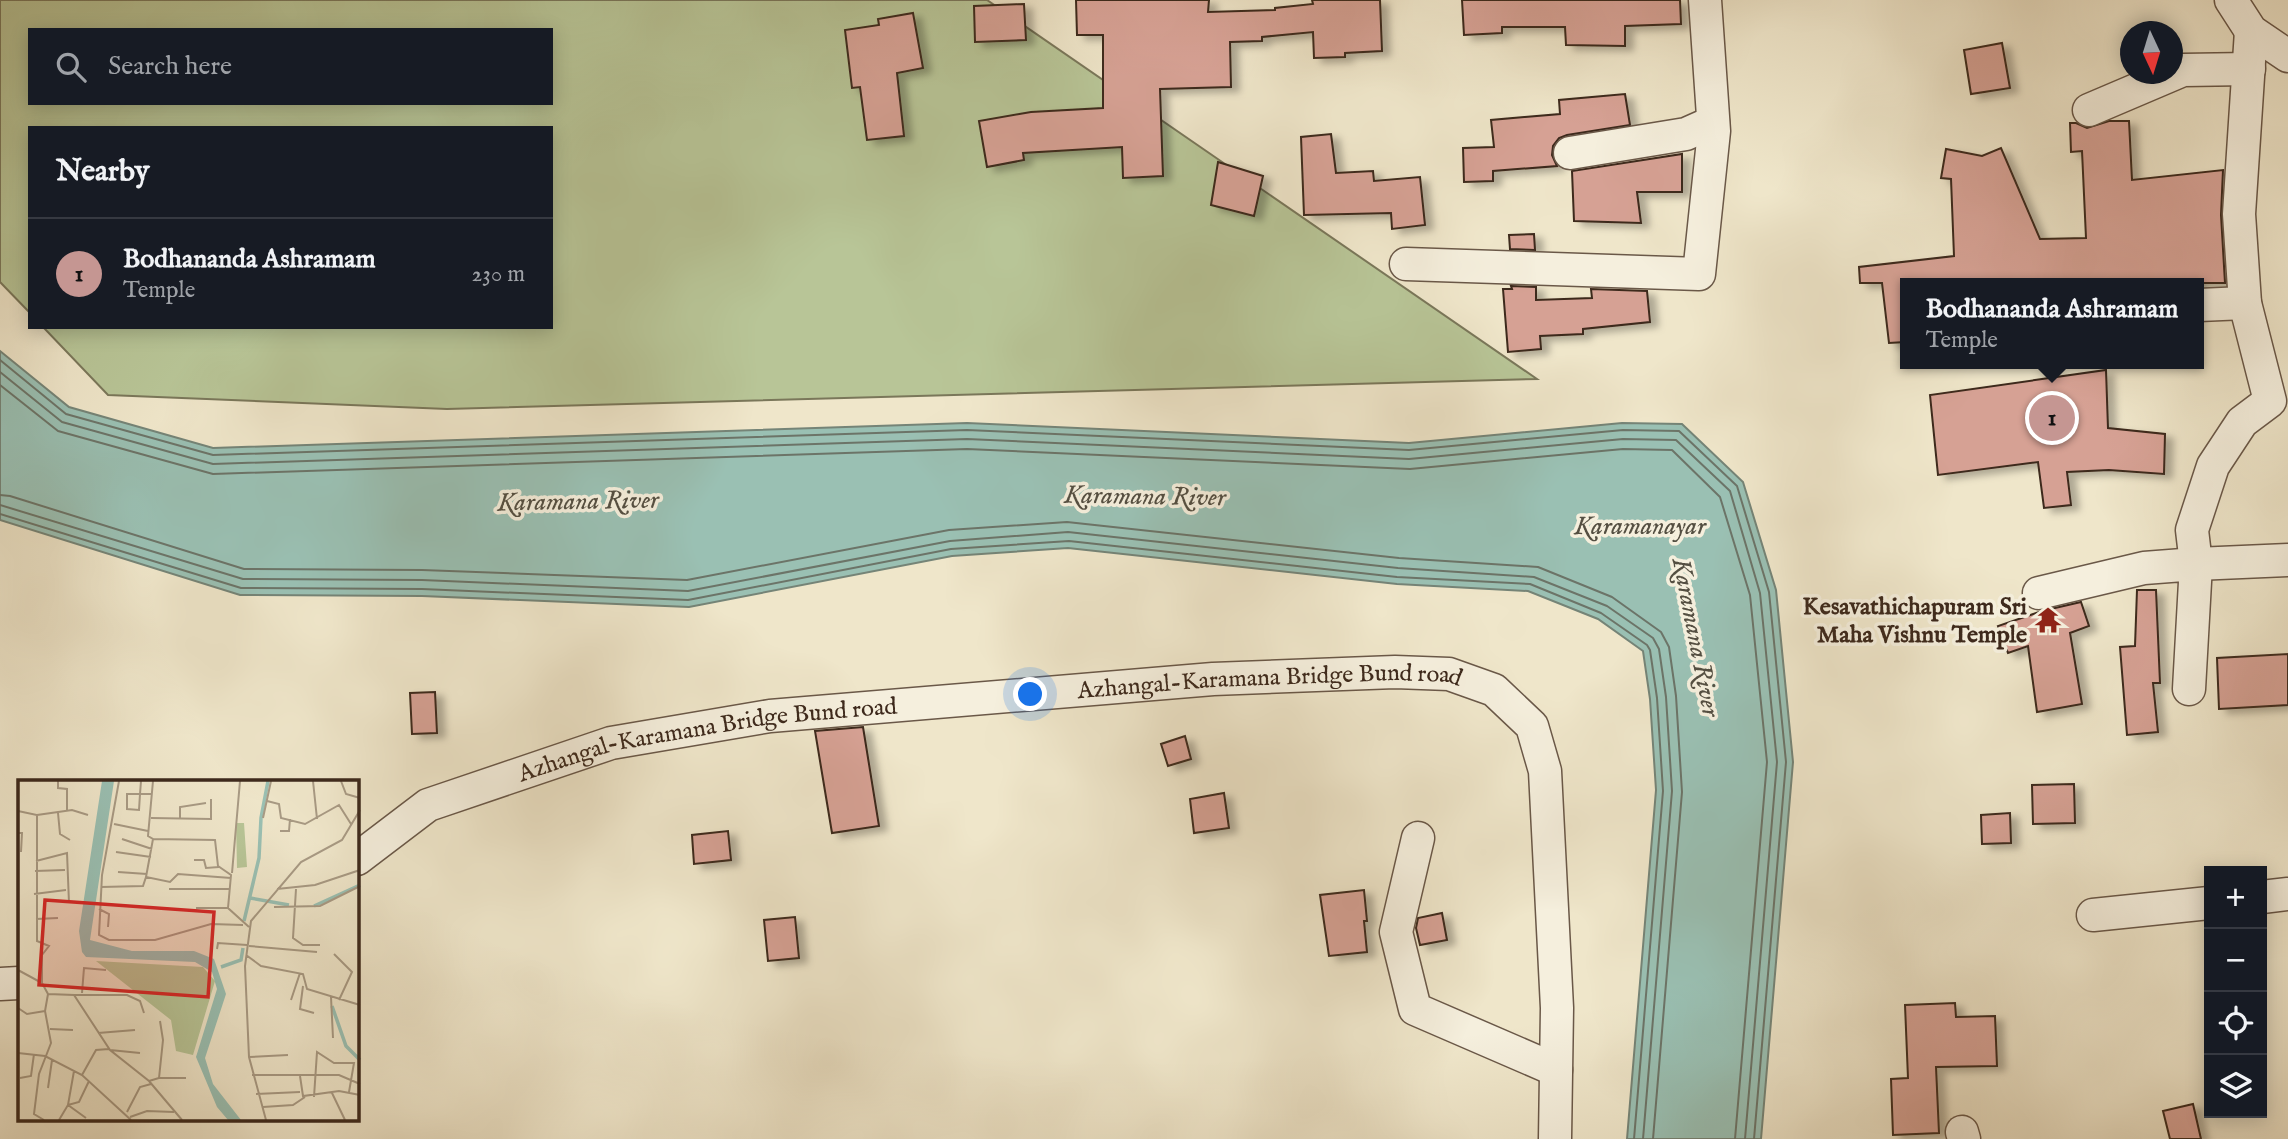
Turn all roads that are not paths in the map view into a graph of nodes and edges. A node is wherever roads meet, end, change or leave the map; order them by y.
1 (1705, 0) edge
2 (2231, 0) edge
3 (2251, 31) junction
4 (2288, 56) edge
5 (2249, 69) junction
6 (2089, 110) dead end
7 (1713, 122) junction
8 (1570, 153) dead end
9 (1406, 264) dead end
10 (2245, 303) junction
11 (2204, 305) edge
12 (2288, 560) edge
13 (2196, 564) junction
14 (2039, 593) dead end
15 (2189, 689) dead end
16 (1418, 838) dead end
17 (359, 857) edge
18 (2288, 894) edge
19 (2267, 896) edge
20 (2204, 904) edge
21 (2093, 915) dead end
22 (18, 983) edge
23 (0, 984) edge
24 (1556, 1070) junction
25 (1555, 1139) edge

1 - 7 street
2 - 3 street
3 - 4 street
3 - 5 street
5 - 6 street
5 - 10 street
7 - 8 street
7 - 9 street
10 - 11 street
10 - 13 street
12 - 13 street
13 - 14 street
13 - 15 street
16 - 24 street
17 - 24 street, Azhangal-Karamana Bridge Bund road
18 - 19 street
20 - 21 street
22 - 23 street
24 - 25 street, Azhangal-Karamana Bridge Bund road

